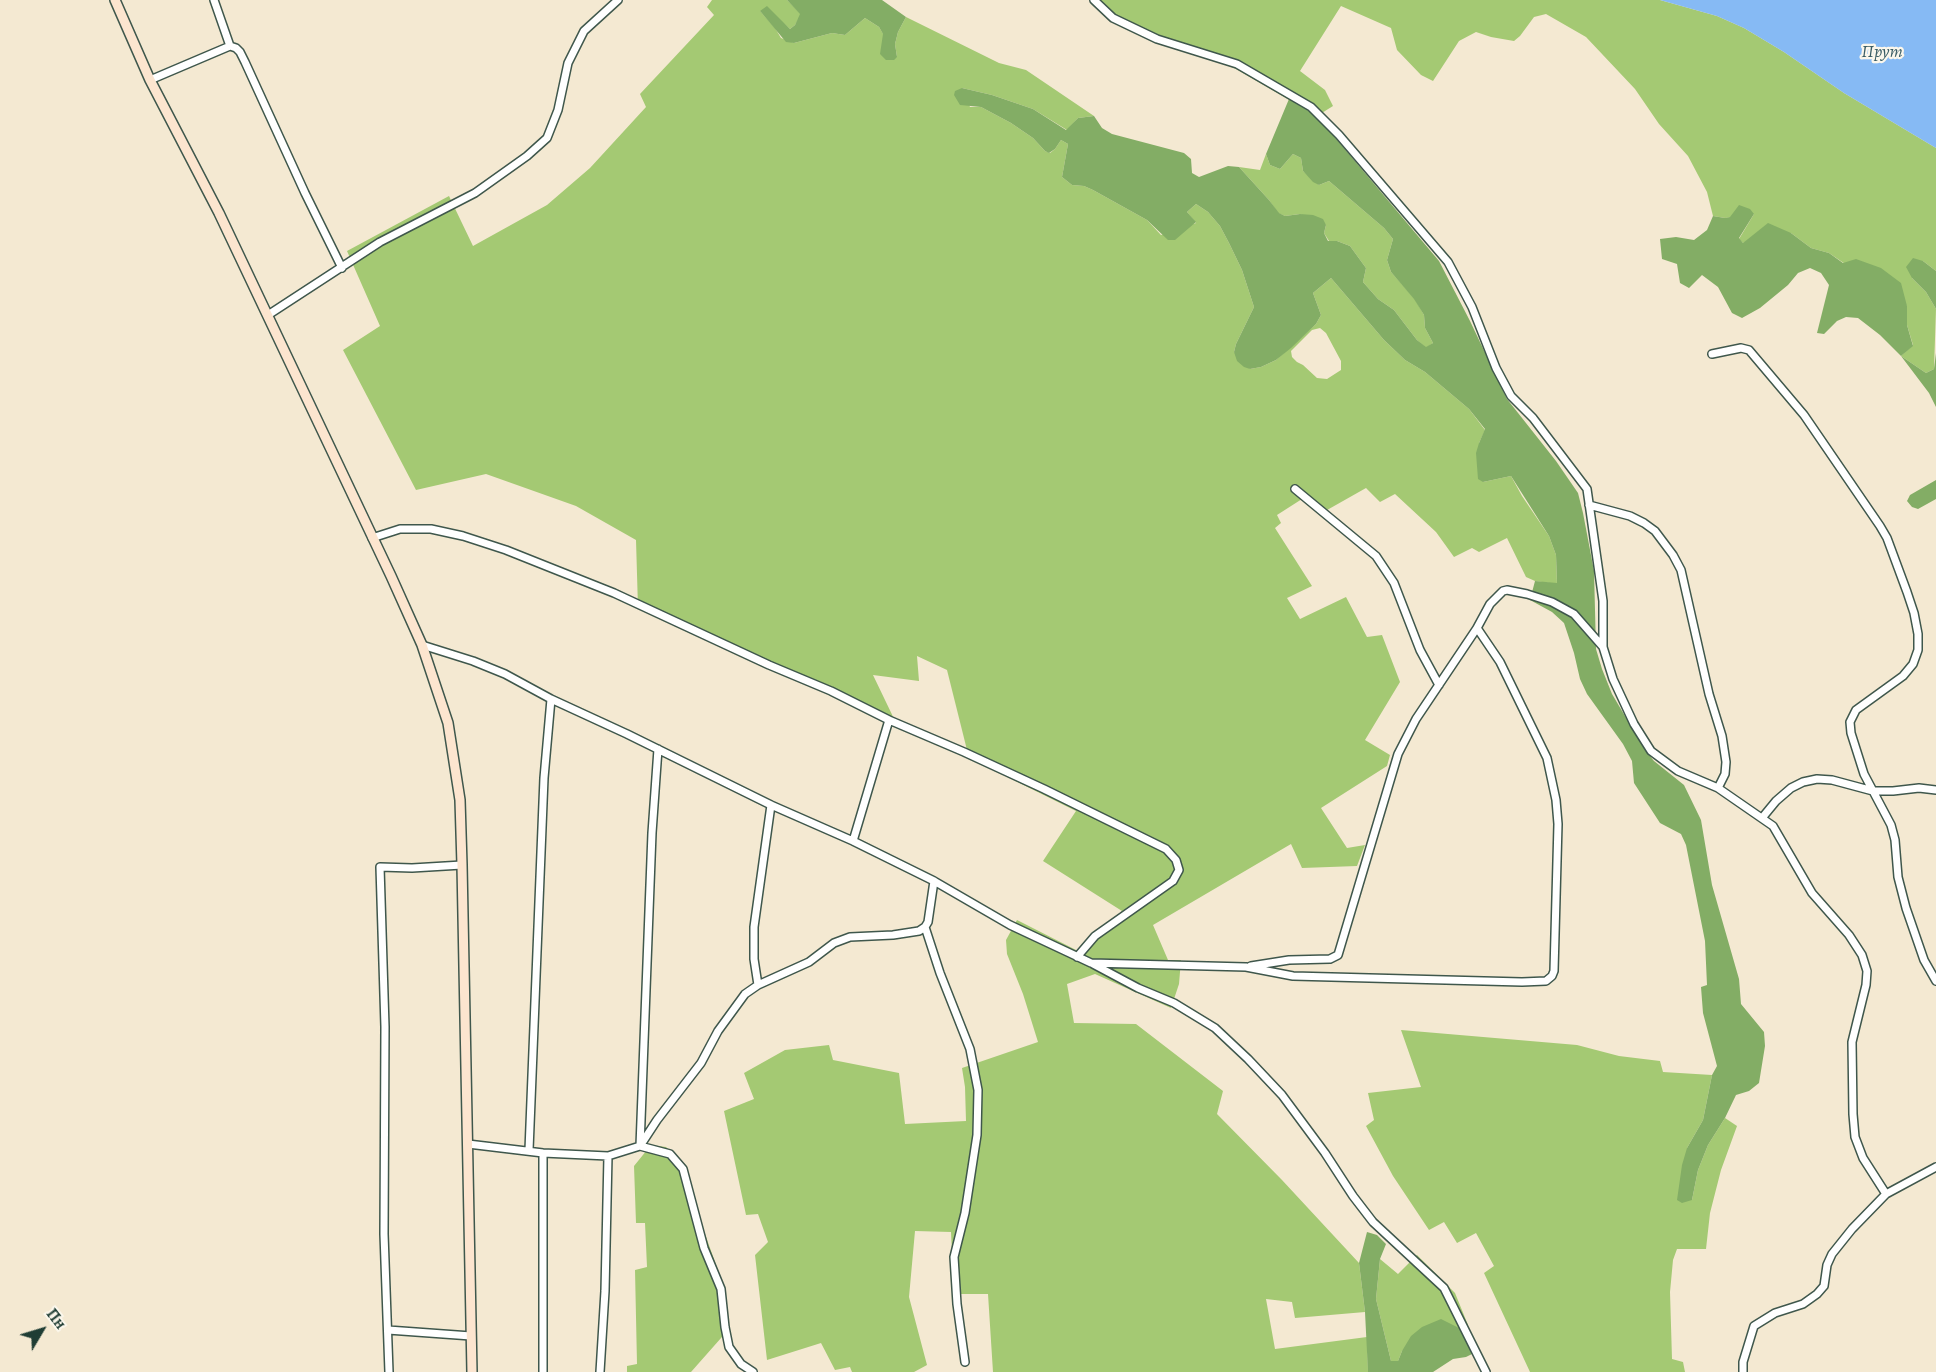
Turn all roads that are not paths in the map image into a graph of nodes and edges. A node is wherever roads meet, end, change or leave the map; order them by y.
1 (115, 0) edge
2 (214, 0) edge
3 (618, 0) edge
4 (1094, 0) edge
5 (230, 46) junction
6 (150, 80) junction
7 (342, 268) junction
8 (268, 315) junction
9 (1712, 354) dead end
10 (1295, 489) dead end
11 (1589, 505) junction
12 (372, 538) junction
13 (1477, 628) junction
14 (422, 645) junction
15 (1603, 648) junction
16 (1439, 685) junction
17 (551, 699) junction
18 (889, 720) junction
19 (658, 749) junction
20 (1718, 788) junction
21 (1936, 790) edge
22 (1873, 791) junction
23 (771, 805) junction
24 (1762, 818) junction
25 (853, 841) junction
26 (462, 865) junction
27 (934, 880) junction
28 (925, 927) junction
29 (1077, 957) junction
30 (1091, 963) junction
31 (1246, 967) junction
32 (1936, 981) edge
33 (758, 985) junction
34 (468, 1144) junction
35 (640, 1146) junction
36 (528, 1150) junction
37 (543, 1153) junction
38 (608, 1156) junction
39 (1936, 1167) edge
40 (1886, 1194) junction
41 (388, 1330) junction
42 (471, 1336) junction
43 (965, 1362) dead end
44 (389, 1372) edge
45 (472, 1372) edge
46 (543, 1372) edge
47 (600, 1372) edge
48 (753, 1372) edge
49 (1486, 1372) edge
50 (1743, 1372) edge

1 - 6 main road
2 - 5 street
3 - 7 street
4 - 11 street
5 - 6 street
5 - 7 street
6 - 8 main road
7 - 8 street
8 - 12 main road
9 - 22 street
10 - 16 street
11 - 15 street
11 - 20 street
12 - 14 main road
12 - 18 street
13 - 15 street
13 - 16 street
13 - 31 street
14 - 17 street
14 - 26 main road
15 - 20 street
16 - 31 street
17 - 19 street
17 - 36 street
18 - 25 street
18 - 29 street
19 - 23 street
19 - 35 street
20 - 24 street
21 - 22 street
22 - 24 street
22 - 32 street
23 - 25 street
23 - 33 street
24 - 40 street
25 - 27 street
26 - 34 main road
26 - 41 street
27 - 28 street
27 - 29 street
28 - 33 street
28 - 43 street
29 - 30 street
30 - 31 street
30 - 49 street
33 - 35 street
34 - 36 street
34 - 42 main road
35 - 38 street
35 - 48 street
36 - 37 street
37 - 38 street
37 - 46 street
38 - 47 street
39 - 40 street
40 - 50 street
41 - 42 street
41 - 44 street
42 - 45 main road

